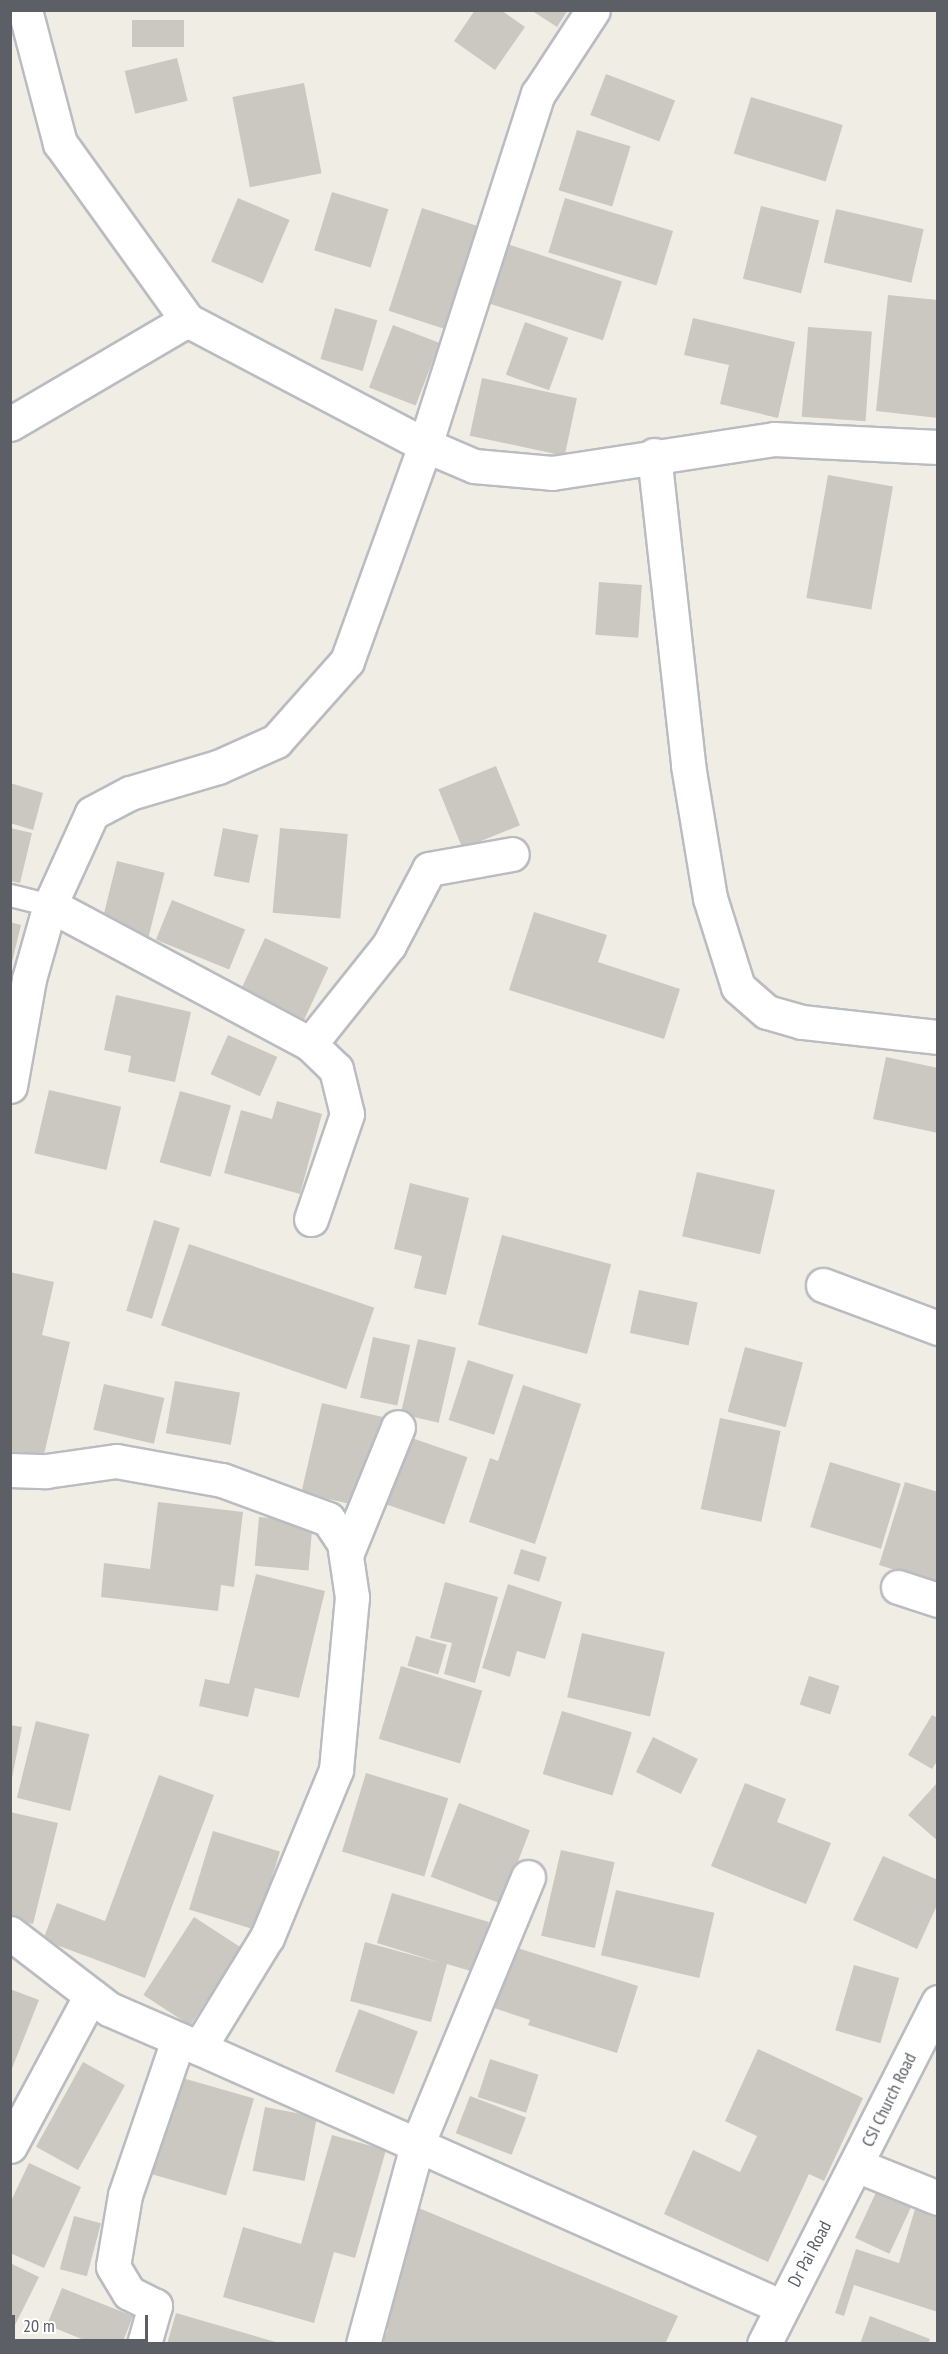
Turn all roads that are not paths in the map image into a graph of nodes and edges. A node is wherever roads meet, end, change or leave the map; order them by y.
1 (25, 10) edge
2 (593, 10) edge
3 (187, 320) junction
4 (10, 424) edge
5 (425, 445) junction
6 (938, 447) edge
7 (654, 456) junction
8 (512, 854) dead end
9 (10, 895) edge
10 (50, 905) junction
11 (938, 1037) edge
12 (310, 1044) junction
13 (10, 1086) edge
14 (311, 1219) dead end
15 (823, 1286) dead end
16 (938, 1328) edge
17 (398, 1427) dead end
18 (10, 1470) edge
19 (346, 1555) junction
20 (898, 1587) dead end
21 (938, 1600) edge
22 (528, 1877) dead end
23 (10, 1933) edge
24 (91, 1995) junction
25 (938, 2002) edge
26 (188, 2044) junction
27 (417, 2145) junction
28 (10, 2146) edge
29 (856, 2165) junction
30 (938, 2198) edge
31 (782, 2307) junction
32 (144, 2343) edge
33 (363, 2343) edge
34 (764, 2343) edge

1 - 3 street
2 - 5 street
3 - 4 street
3 - 5 street
5 - 7 street
5 - 10 street
6 - 7 street
7 - 11 street
8 - 12 street
9 - 10 lane
10 - 12 street
10 - 13 street
12 - 14 street
15 - 16 street
17 - 19 street
18 - 19 street
19 - 26 street
20 - 21 street
22 - 27 street
23 - 24 street
24 - 26 street
24 - 28 street
25 - 29 street, CSI Church Road
26 - 27 street
26 - 32 street
27 - 31 street
27 - 33 street
29 - 30 street
29 - 31 street, Dr Pai Road
31 - 34 street, Dr Pai Road

